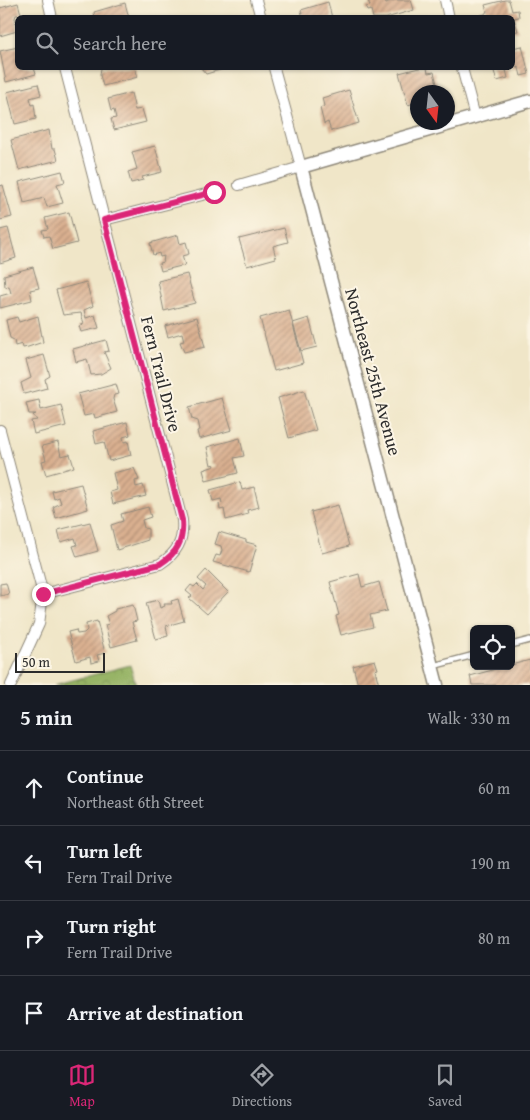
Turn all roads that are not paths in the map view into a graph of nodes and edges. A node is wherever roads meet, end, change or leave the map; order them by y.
1 (48, 0) edge
2 (256, 0) edge
3 (445, 0) edge
4 (51, 15) edge
5 (260, 15) edge
6 (449, 15) edge
7 (66, 70) edge
8 (275, 70) edge
9 (463, 70) edge
10 (530, 101) edge
11 (475, 117) junction
12 (301, 167) junction
13 (239, 185) dead end
14 (214, 192) dead end
15 (104, 220) junction
16 (0, 430) edge
17 (43, 594) junction
18 (530, 640) edge
19 (515, 644) edge
20 (470, 656) edge
21 (432, 667) junction
22 (12, 685) edge
23 (437, 685) edge

1 - 4 street
2 - 5 street
3 - 6 street
7 - 15 street, Fern Trail Drive
8 - 12 street, Northeast 25th Avenue
9 - 11 street
10 - 11 street
11 - 12 street
12 - 13 street
12 - 21 street, Northeast 25th Avenue
14 - 15 street
15 - 17 street, Fern Trail Drive
16 - 17 street
17 - 22 street
18 - 19 lane
20 - 21 lane
21 - 23 street, Northeast 25th Avenue

